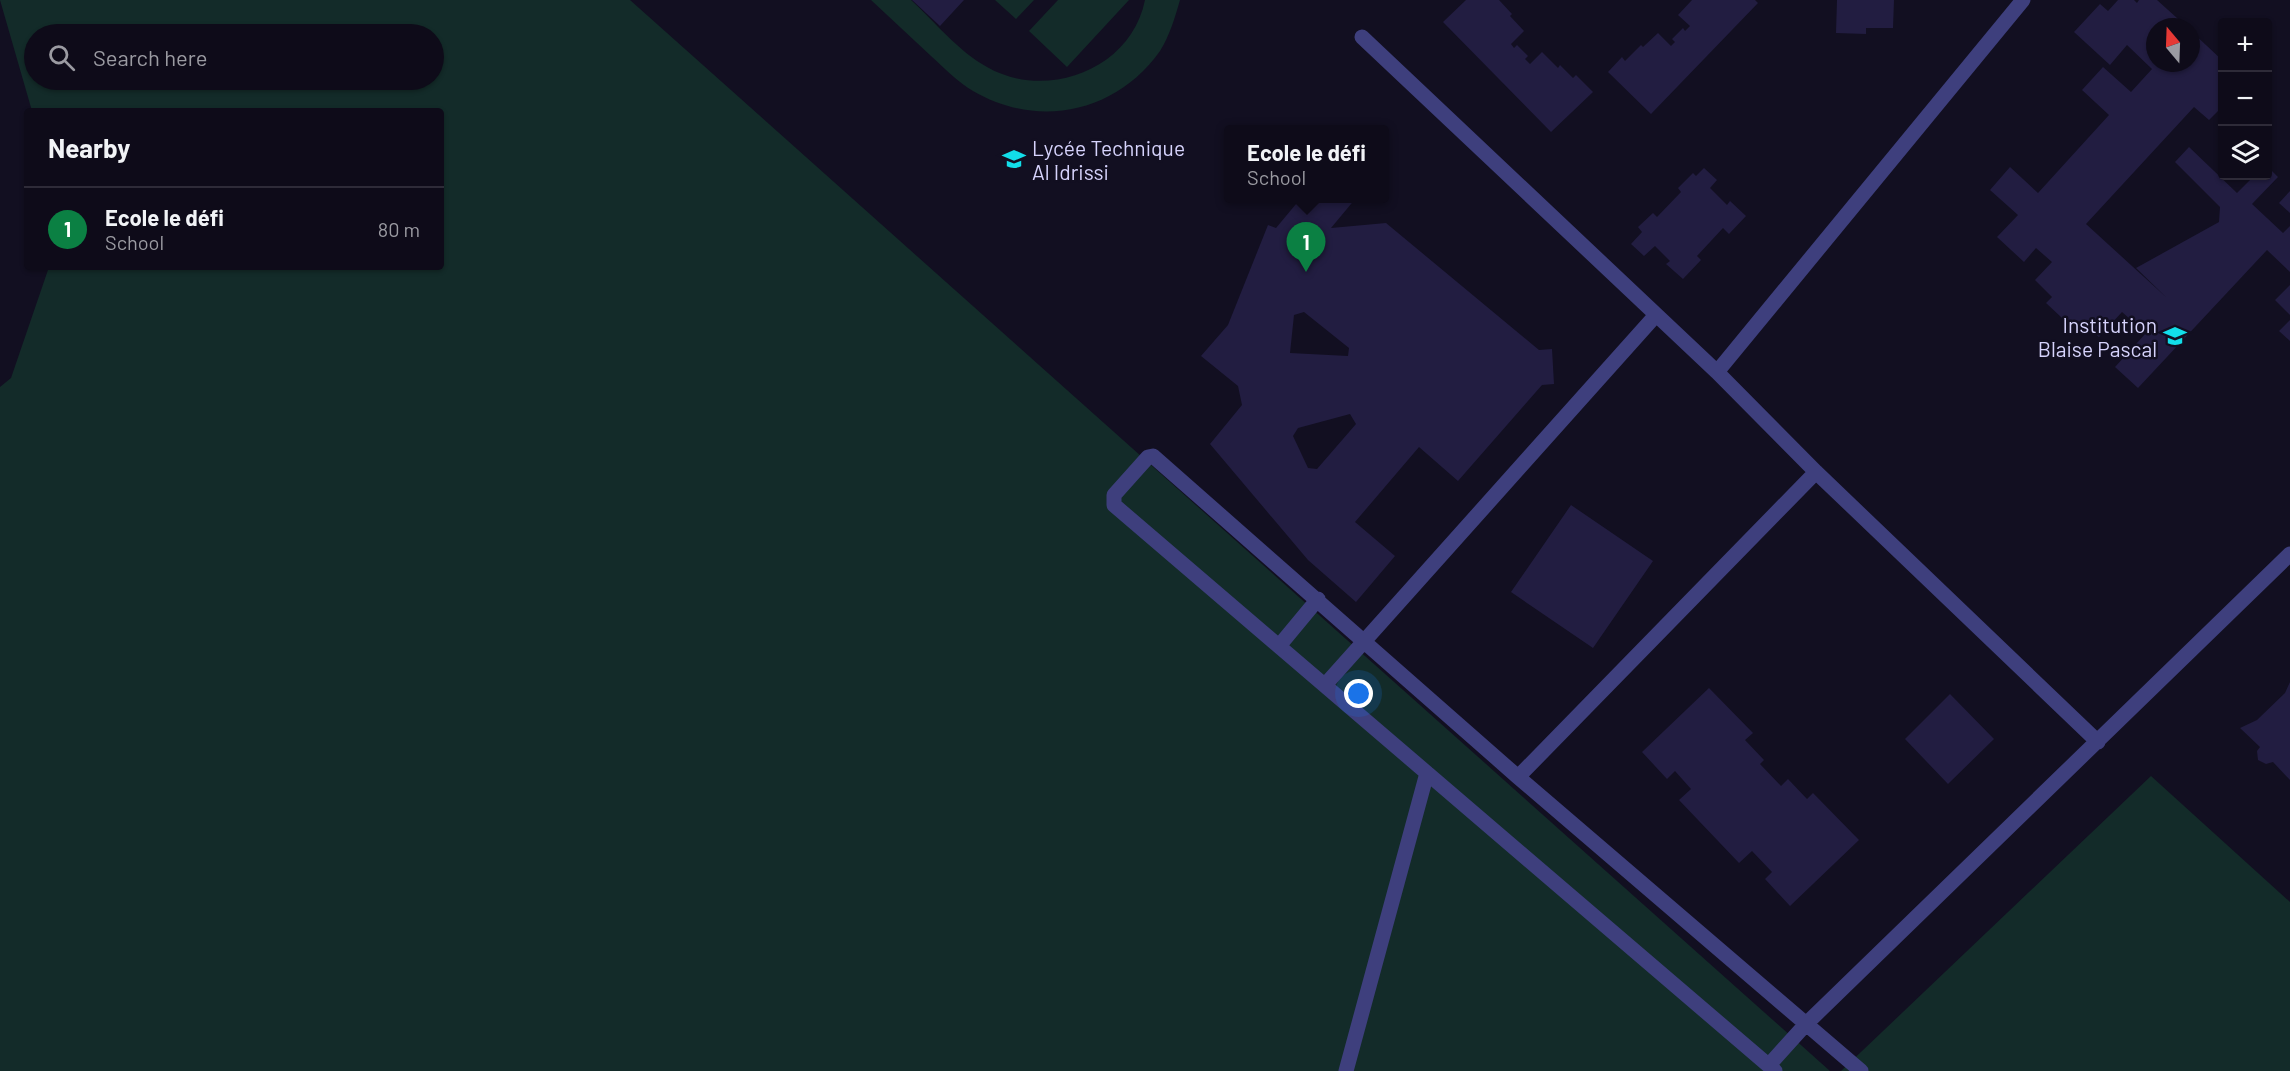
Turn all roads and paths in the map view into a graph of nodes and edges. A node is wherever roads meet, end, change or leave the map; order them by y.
1 (2024, 0) edge
2 (1362, 36) dead end
3 (1656, 315) junction
4 (1717, 372) junction
5 (1816, 472) junction
6 (2290, 554) edge
7 (1318, 599) junction
8 (1364, 641) junction
9 (1279, 646) junction
10 (1325, 686) junction
11 (2098, 742) junction
12 (1427, 773) junction
13 (1518, 777) junction
14 (1806, 1024) junction
15 (1772, 1068) edge
16 (1346, 1071) edge
17 (1861, 1071) edge

1 - 4 street
2 - 3 street
3 - 4 street
3 - 8 street
4 - 5 street
5 - 11 street
5 - 13 street
6 - 11 street
7 - 8 street
7 - 9 street
7 - 9 street
8 - 10 street
8 - 13 street
9 - 10 street
10 - 12 street
11 - 14 street
12 - 15 street
12 - 16 street
13 - 14 street
14 - 15 street
14 - 17 street

